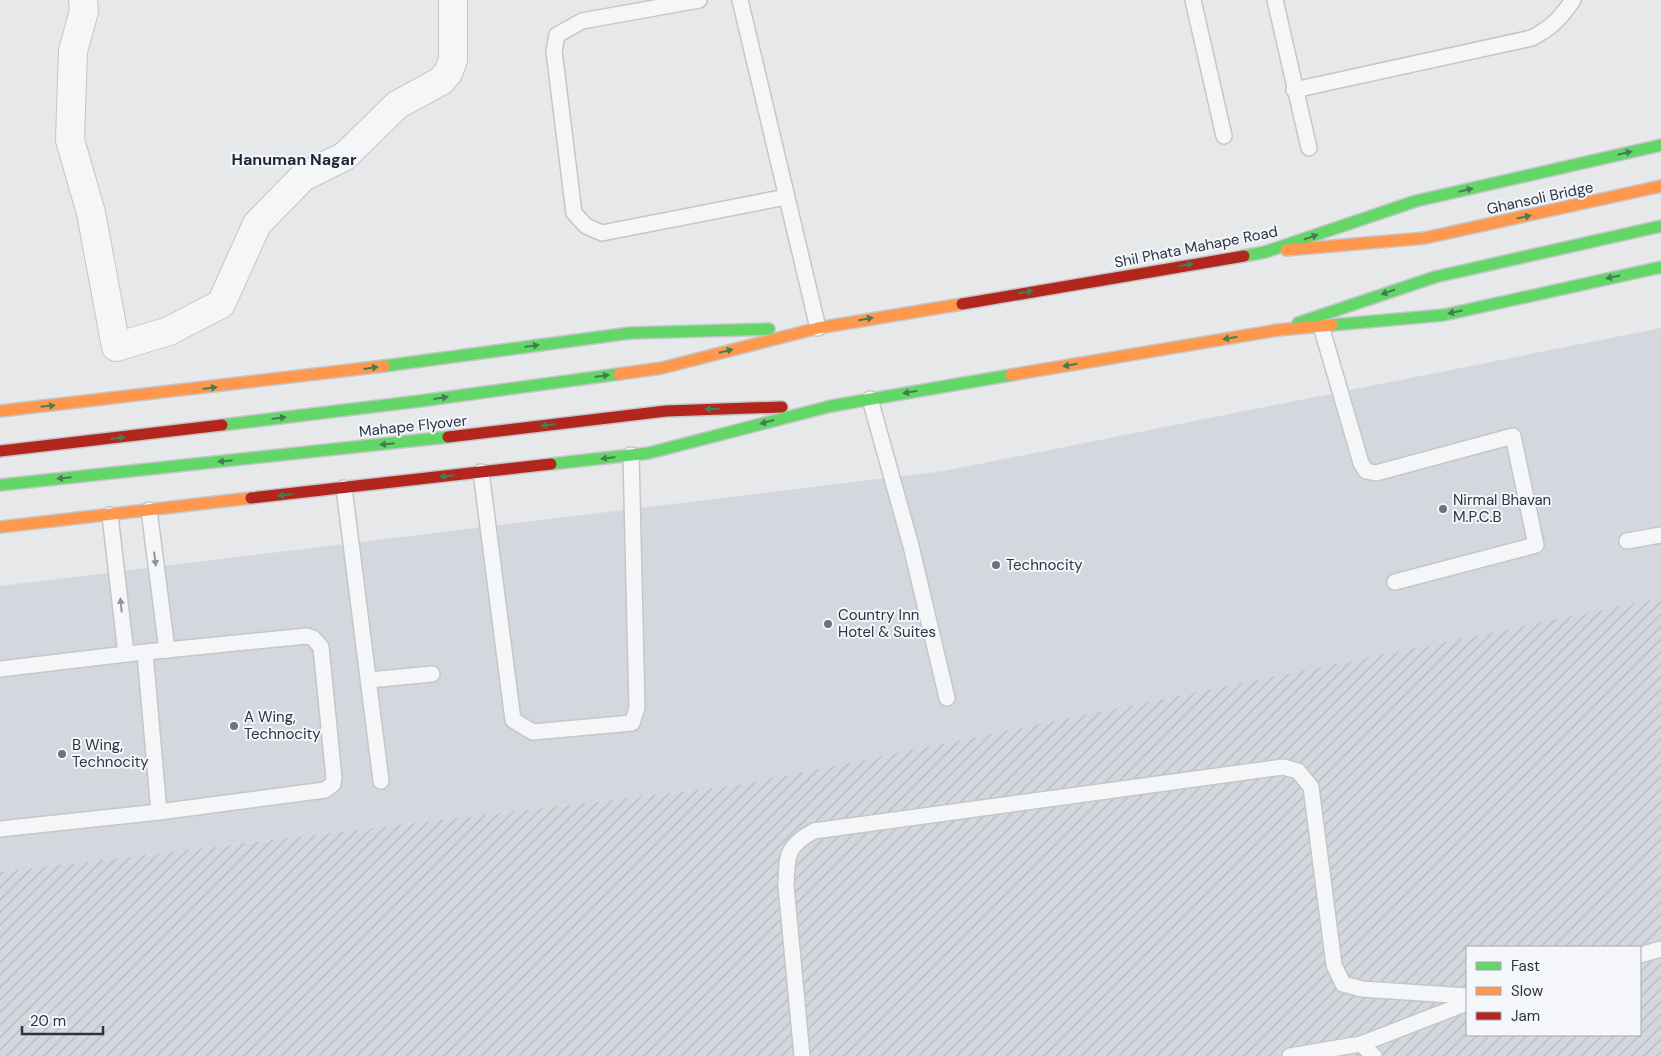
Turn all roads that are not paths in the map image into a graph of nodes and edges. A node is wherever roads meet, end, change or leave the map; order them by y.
1 (83, 0) edge
2 (453, 0) edge
3 (699, 0) edge
4 (740, 0) edge
5 (1193, 0) edge
6 (1275, 0) edge
7 (1573, 0) edge
8 (1294, 90) junction
9 (1224, 136) dead end
10 (1661, 145) edge
11 (1309, 148) dead end
12 (1661, 186) edge
13 (786, 197) junction
14 (1661, 226) edge
15 (1265, 252) junction
16 (1661, 267) edge
17 (1321, 326) junction
18 (818, 328) junction
19 (1278, 330) junction
20 (870, 399) junction
21 (831, 406) junction
22 (0, 411) edge
23 (0, 451) edge
24 (630, 455) junction
25 (481, 472) junction
26 (0, 485) edge
27 (344, 488) junction
28 (149, 510) junction
29 (110, 515) junction
30 (0, 527) edge
31 (1661, 535) edge
32 (1627, 542) dead end
33 (1395, 582) dead end
34 (167, 650) junction
35 (145, 653) junction
36 (126, 654) junction
37 (0, 669) edge
38 (432, 674) dead end
39 (368, 680) junction
40 (947, 698) dead end
41 (381, 781) dead end
42 (159, 812) junction
43 (0, 828) edge
44 (1661, 949) edge
45 (1641, 955) edge
46 (1466, 996) edge
47 (1466, 1003) edge
48 (1360, 1044) junction
49 (802, 1056) edge
50 (1290, 1056) edge
51 (1374, 1056) edge

1 - 2 street
3 - 13 lane
4 - 13 lane
5 - 9 lane
6 - 8 lane
7 - 8 lane
8 - 11 lane
15 -> 10 main road, Shil Phata Mahape Road
15 -> 12 main road, Ghansoli Bridge
13 - 18 lane
14 -> 19 main road
18 -> 15 main road, Shil Phata Mahape Road
16 -> 17 main road
17 - 19 main road
17 - 33 lane
22 -> 18 main road
23 -> 18 main road, Mahape Flyover
19 -> 20 main road
20 - 21 main road
20 - 40 lane
21 -> 24 main road
21 -> 26 main road, Mahape Flyover
24 -> 25 main road
24 - 25 lane
25 -> 27 main road
27 -> 28 main road
27 - 39 lane
28 - 29 main road
28 -> 34 lane
29 - 30 main road
36 -> 29 lane
31 - 32 lane
34 - 35 lane
34 - 42 lane
35 - 36 lane
35 - 42 lane
36 - 37 lane
38 - 39 lane
39 - 41 lane
42 - 43 lane
44 - 45 lane
46 - 49 lane
47 - 48 lane
48 - 50 lane
48 - 51 lane

